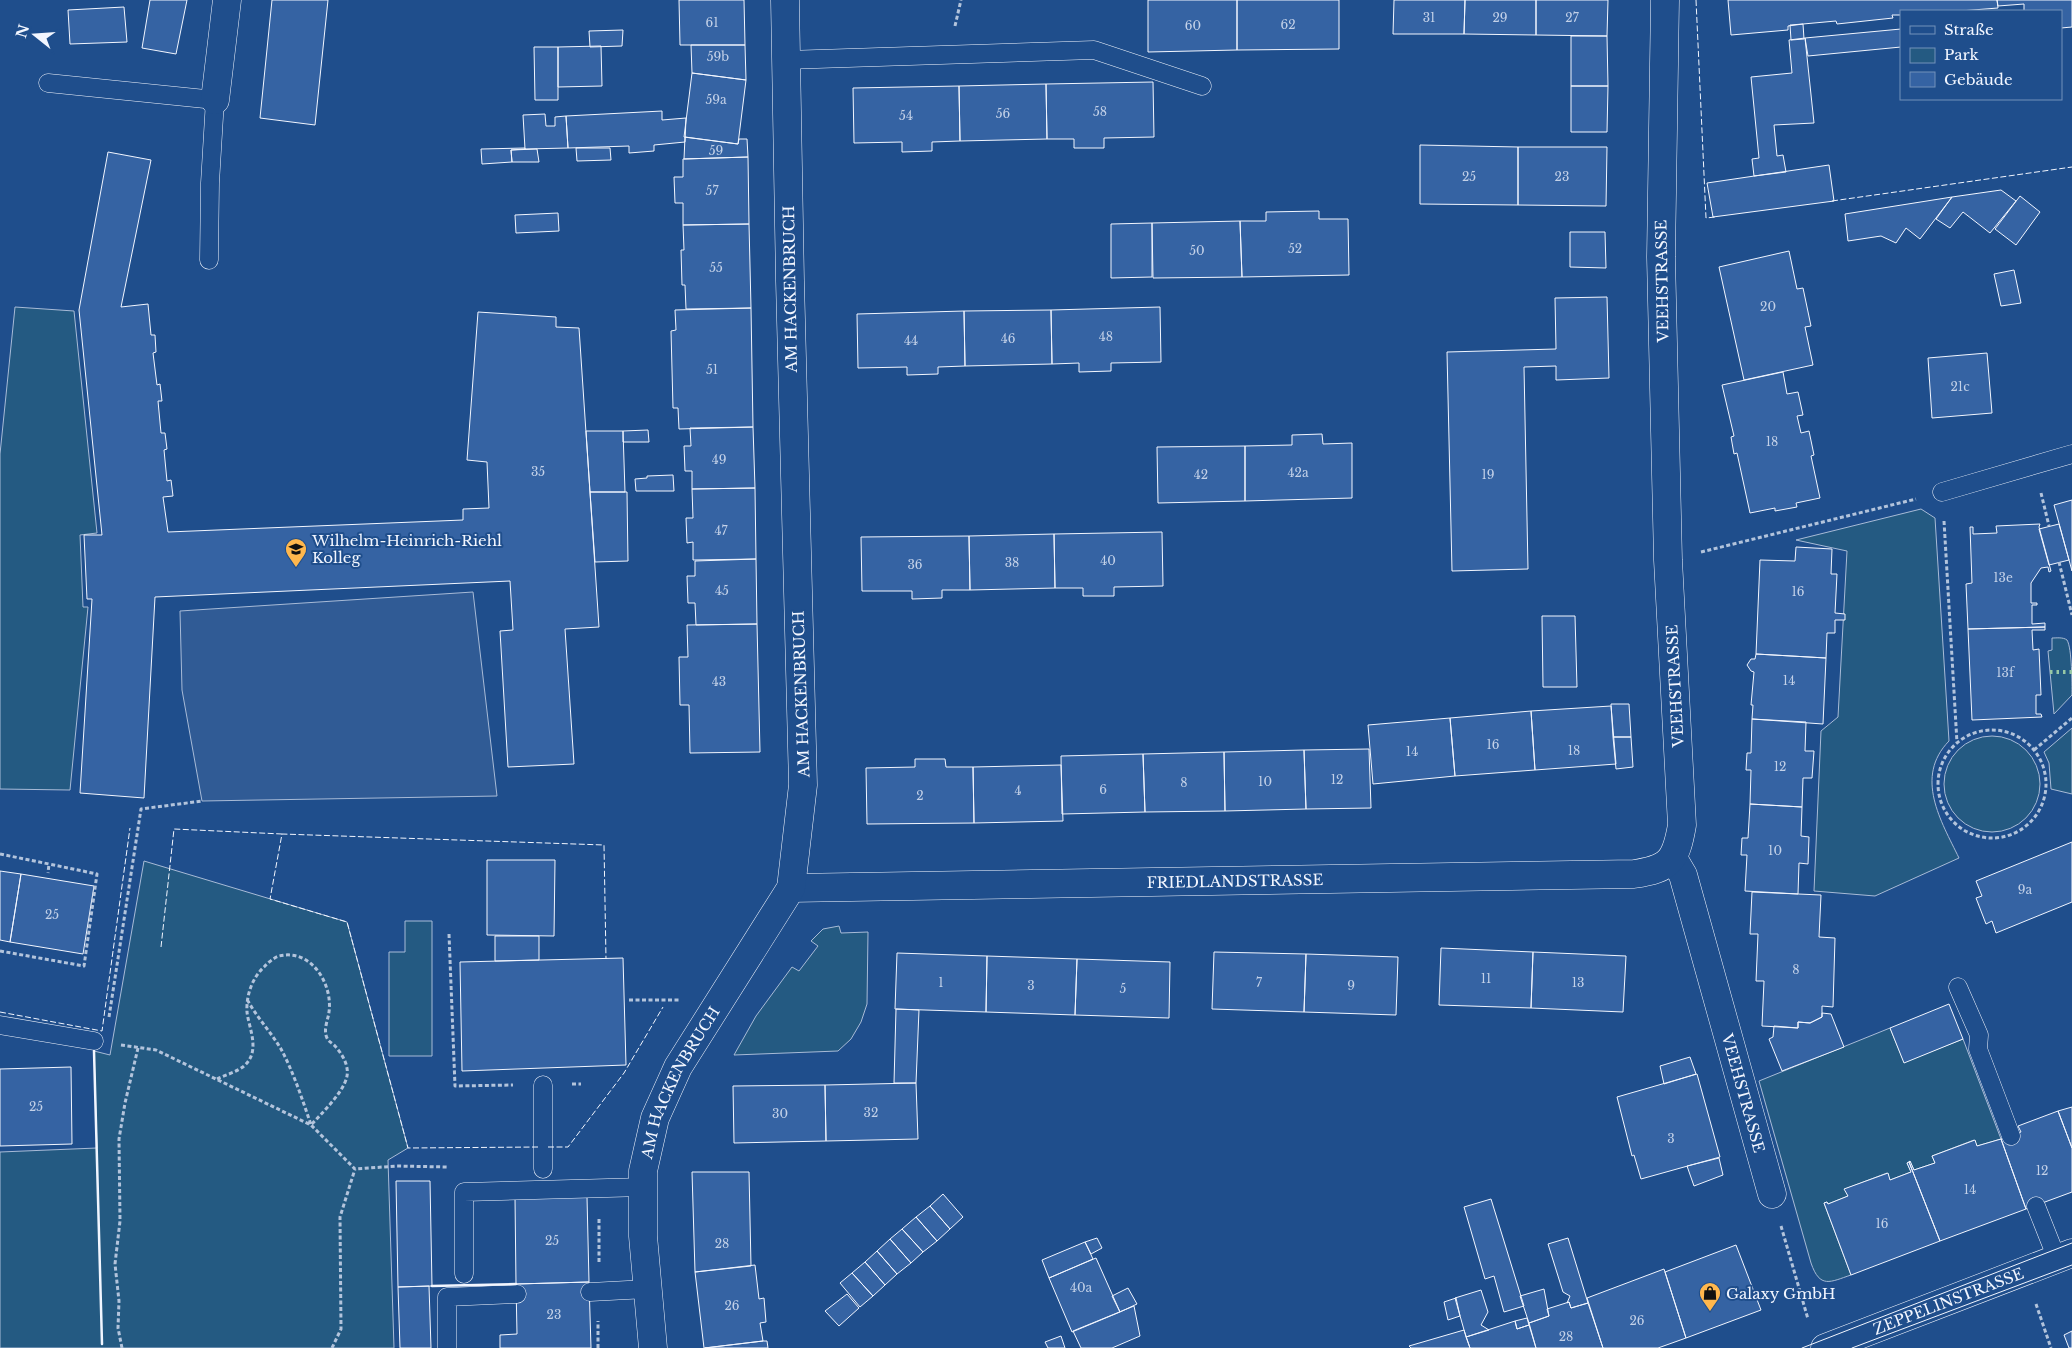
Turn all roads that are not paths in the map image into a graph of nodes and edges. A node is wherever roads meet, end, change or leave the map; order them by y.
1 (227, 0) edge
2 (785, 0) edge
3 (1664, 0) edge
4 (786, 60) junction
5 (48, 83) dead end
6 (1202, 86) dead end
7 (215, 100) junction
8 (209, 260) dead end
9 (2072, 454) edge
10 (1942, 492) road end
11 (1673, 858) junction
12 (791, 888) junction
13 (1958, 987) dead end
14 (0, 1026) edge
15 (99, 1042) road end
16 (543, 1085) road end
17 (2011, 1136) dead end
18 (543, 1169) dead end
19 (644, 1186) junction
20 (1772, 1194) road end
21 (2036, 1206) dead end
22 (2064, 1256) edge
23 (464, 1274) dead end
24 (647, 1289) junction
25 (594, 1291) road end
26 (517, 1294) dead end
27 (447, 1348) edge
28 (653, 1348) edge
29 (1825, 1348) edge

1 - 7 street
2 - 4 street, AM HACKENBRUCH
3 - 11 street, VEEHSTRASSE
4 - 6 lane
4 - 12 street, AM HACKENBRUCH
5 - 7 lane
7 - 8 lane
9 - 10 lane
11 - 12 street, FRIEDLANDSTRASSE
11 - 20 street, VEEHSTRASSE
12 - 19 street, AM HACKENBRUCH
13 - 17 lane
14 - 15 lane
16 - 18 lane
19 - 23 lane
19 - 24 street, AM HACKENBRUCH
21 - 22 lane
22 - 29 street, ZEPPELINSTRASSE
24 - 25 lane
24 - 28 street, AM HACKENBRUCH
26 - 27 lane

